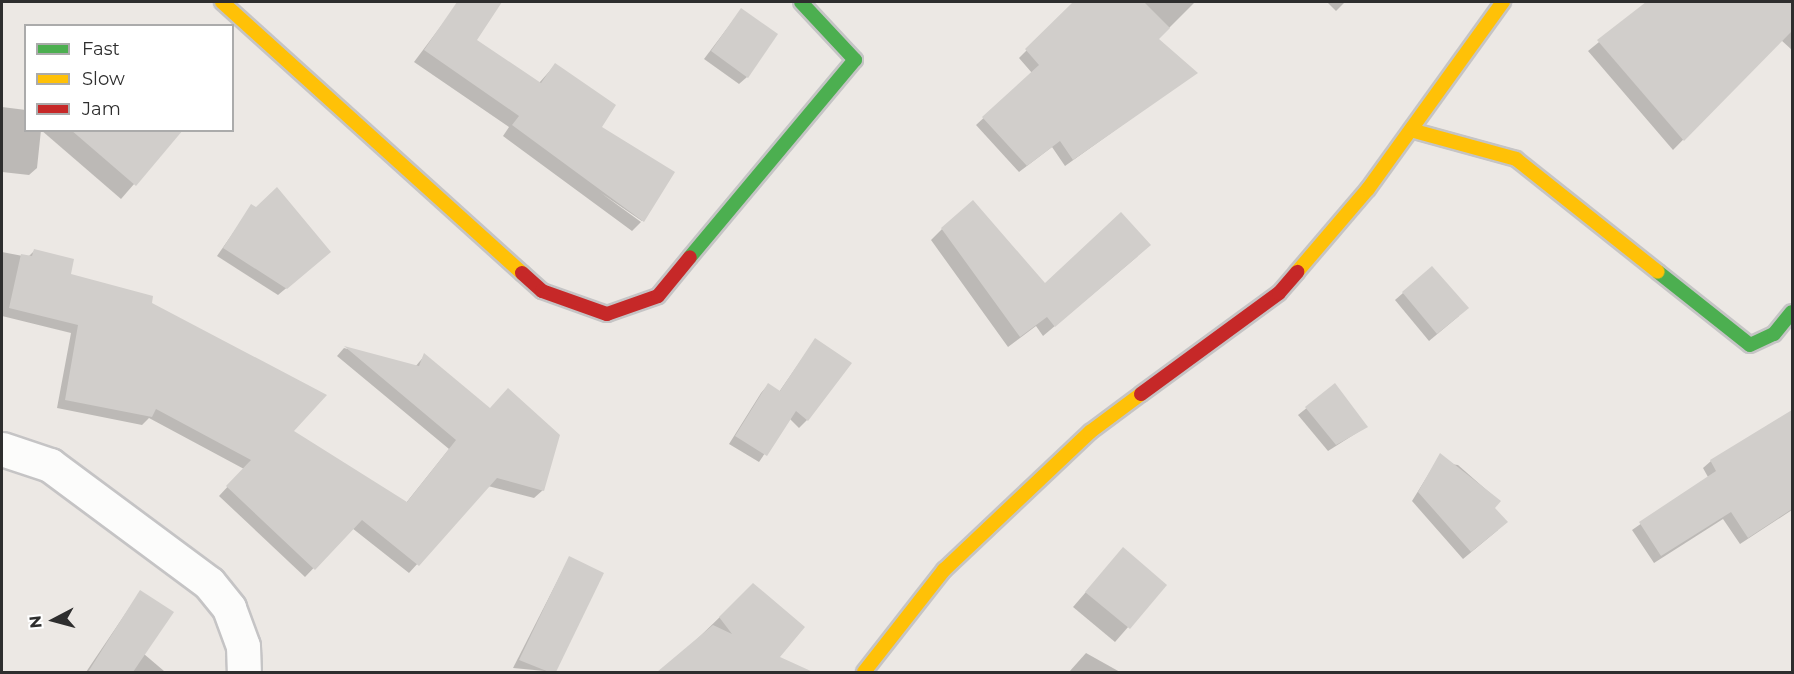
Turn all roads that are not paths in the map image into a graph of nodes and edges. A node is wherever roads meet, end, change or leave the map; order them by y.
1 (222, 2) edge
2 (801, 2) edge
3 (1503, 2) edge
4 (1411, 130) junction
5 (1792, 312) edge
6 (2, 449) edge
7 (244, 672) edge
8 (864, 672) edge

1 - 2 street
3 - 4 street
4 - 5 street
4 - 8 street
6 - 7 street

